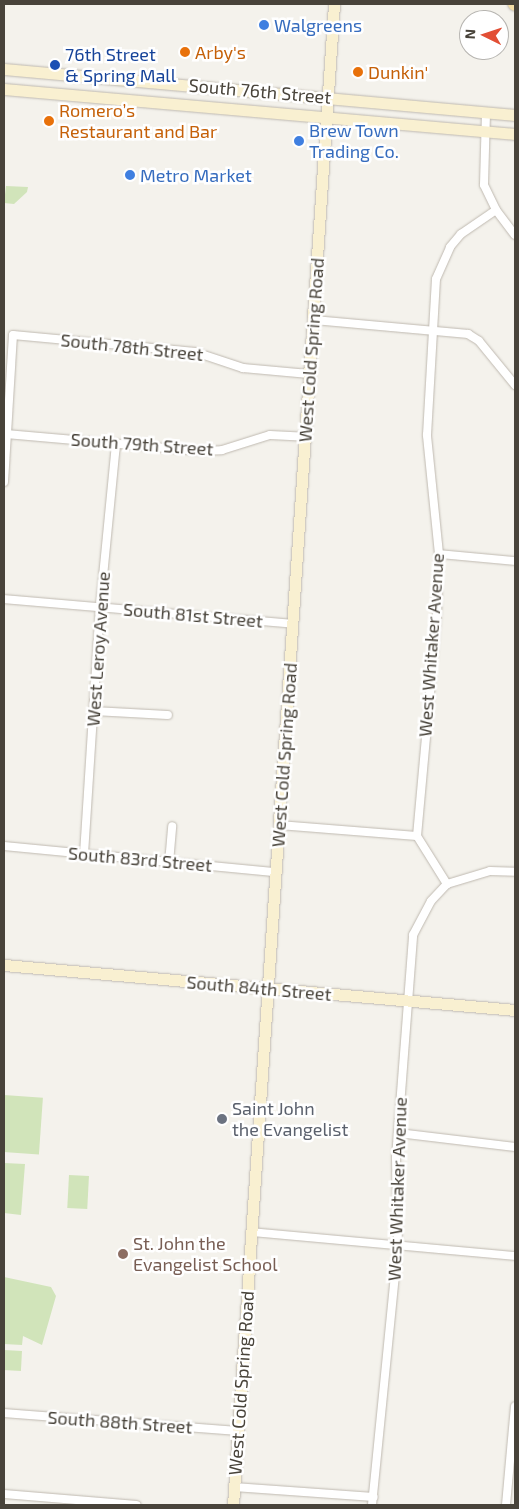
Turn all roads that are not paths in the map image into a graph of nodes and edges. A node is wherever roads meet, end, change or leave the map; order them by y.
1 (334, 4) edge
2 (4, 69) edge
3 (16, 70) junction
4 (118, 78) junction
5 (9, 89) edge
6 (329, 96) junction
7 (116, 98) junction
8 (387, 102) junction
9 (486, 113) junction
10 (515, 115) edge
11 (328, 116) junction
12 (386, 122) junction
13 (485, 131) junction
14 (515, 134) edge
15 (496, 210) junction
16 (515, 235) edge
17 (314, 320) junction
18 (434, 328) junction
19 (309, 374) junction
20 (515, 385) edge
21 (6, 434) junction
22 (305, 437) junction
23 (116, 444) junction
24 (4, 482) edge
25 (439, 554) junction
26 (515, 561) edge
27 (4, 600) edge
28 (100, 607) junction
29 (293, 624) junction
30 (93, 711) junction
31 (168, 715) dead end
32 (279, 825) junction
33 (172, 826) dead end
34 (417, 836) junction
35 (4, 846) edge
36 (84, 854) junction
37 (169, 863) junction
38 (276, 872) junction
39 (515, 872) edge
40 (447, 884) junction
41 (4, 965) edge
42 (268, 990) junction
43 (406, 1001) junction
44 (515, 1010) edge
45 (398, 1133) junction
46 (515, 1147) edge
47 (251, 1232) junction
48 (398, 1246) junction
49 (515, 1256) edge
50 (515, 1406) edge
51 (4, 1413) edge
52 (237, 1431) junction
53 (234, 1487) junction
54 (4, 1494) edge
55 (373, 1501) edge
56 (137, 1505) edge
57 (233, 1505) edge
58 (506, 1505) edge

1 - 6 street, West Cold Spring Road
2 - 3 street, South 76th Street
3 - 4 street, South 76th Street
3 - 5 street
4 - 6 street, South 76th Street
4 - 7 street
5 - 7 street, South 76th Street
6 - 8 street, South 76th Street
6 - 11 street, West Cold Spring Road
7 - 11 street, South 76th Street
8 - 9 street, South 76th Street
8 - 12 street
9 - 10 street, South 76th Street
9 - 13 street
11 - 12 street, South 76th Street
11 - 17 street, West Cold Spring Road
12 - 13 street, South 76th Street
13 - 14 street, South 76th Street
13 - 15 street
15 - 16 street
15 - 18 street, West Whitaker Avenue
17 - 18 street
17 - 19 street, West Cold Spring Road
18 - 20 street
18 - 25 street, West Whitaker Avenue
19 - 21 street, South 78th Street
19 - 22 street, West Cold Spring Road
21 - 23 street, South 79th Street
21 - 24 street
22 - 23 street, South 79th Street
22 - 29 street, West Cold Spring Road
23 - 28 street, West Leroy Avenue
25 - 26 street
25 - 34 street, West Whitaker Avenue
27 - 28 street, South 81st Street
28 - 29 street, South 81st Street
28 - 30 street, West Leroy Avenue
29 - 32 street, West Cold Spring Road
30 - 31 street
30 - 36 street, West Leroy Avenue
32 - 34 street
32 - 38 street, West Cold Spring Road
33 - 37 street
34 - 40 street
35 - 36 street, South 83rd Street
36 - 37 street, South 83rd Street
37 - 38 street, South 83rd Street
38 - 42 street, West Cold Spring Road
39 - 40 street
40 - 43 street, West Whitaker Avenue
41 - 42 street, South 84th Street
42 - 43 street, South 84th Street
42 - 47 street, West Cold Spring Road
43 - 44 street, South 84th Street
43 - 45 street, West Whitaker Avenue
45 - 46 street
45 - 48 street, West Whitaker Avenue
47 - 48 street
47 - 52 street, West Cold Spring Road
48 - 49 street
48 - 55 street, West Whitaker Avenue
50 - 58 street
51 - 52 street, South 88th Street
52 - 53 street, West Cold Spring Road
53 - 55 street
53 - 57 street, West Cold Spring Road
54 - 56 street

